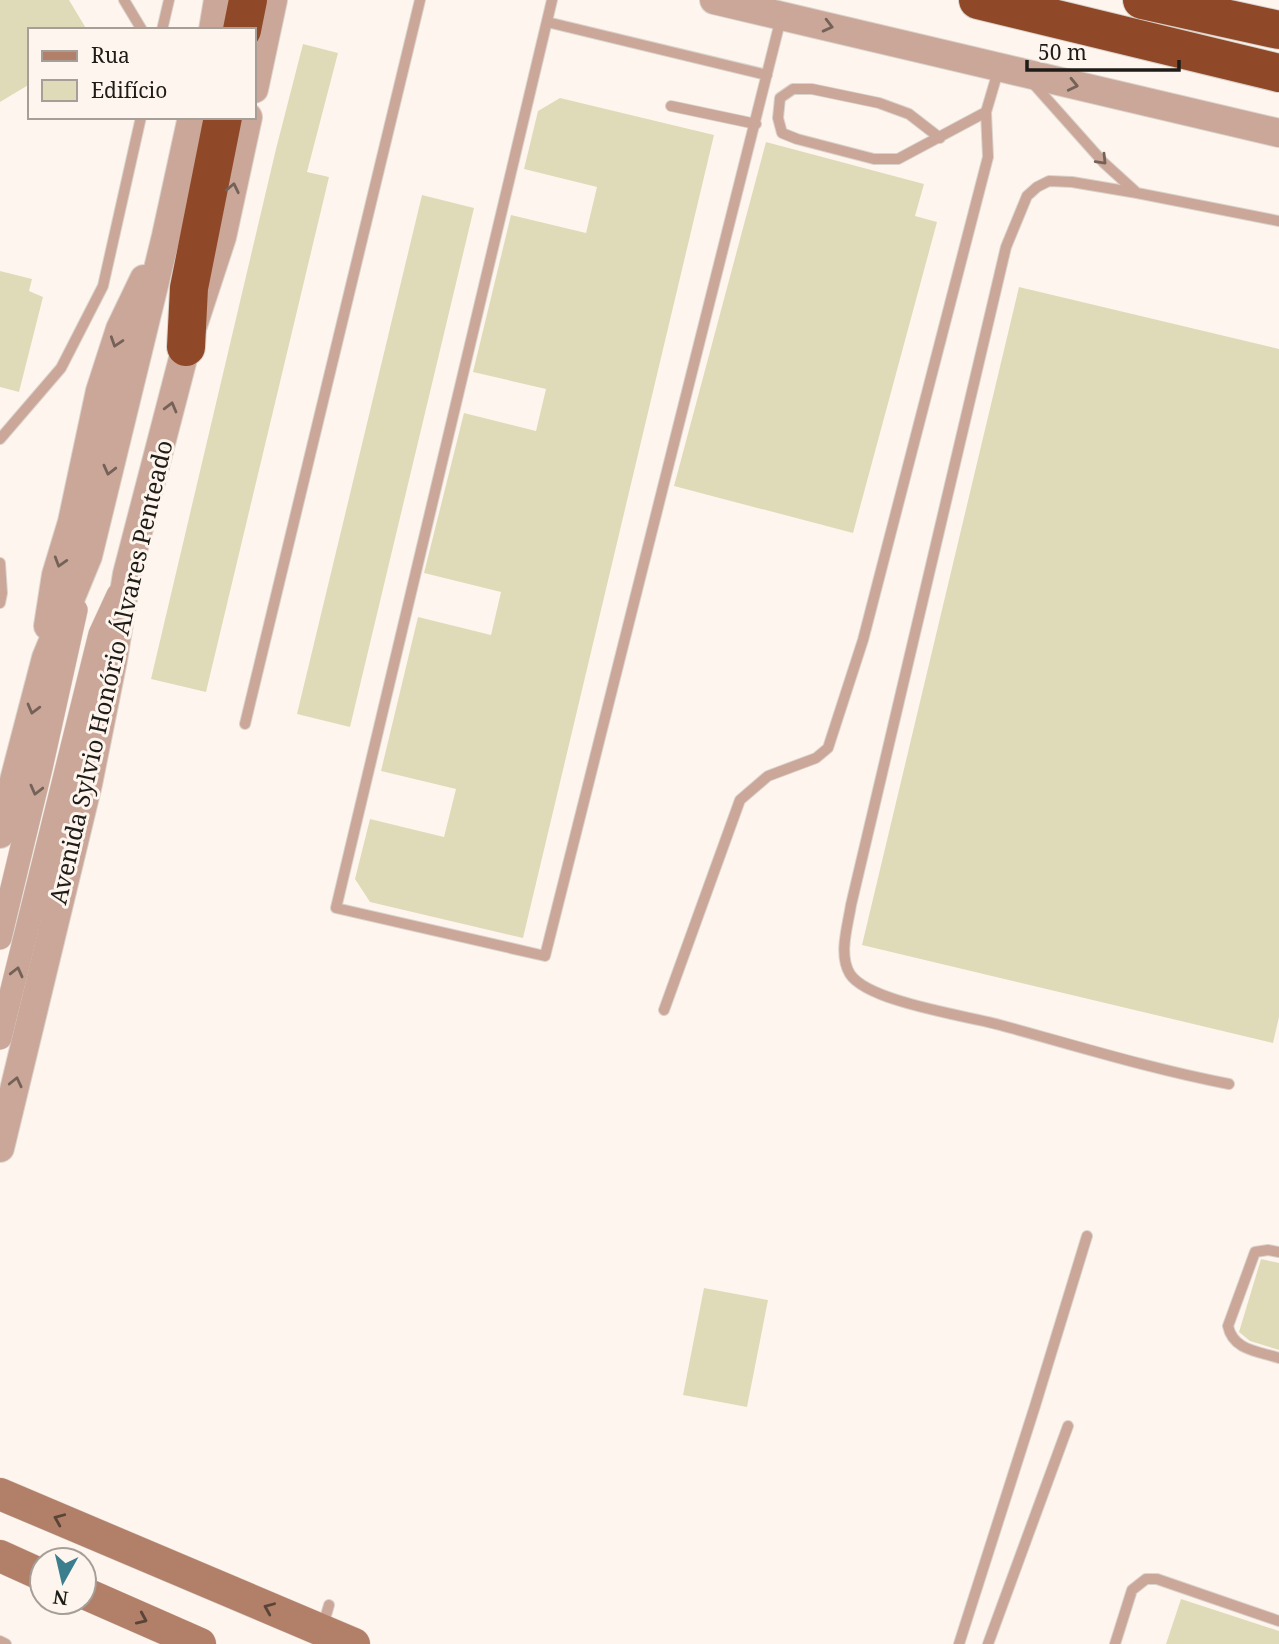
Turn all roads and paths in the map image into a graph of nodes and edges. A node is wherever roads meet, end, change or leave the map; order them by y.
1 (124, 0) edge
2 (169, 0) edge
3 (218, 0) edge
4 (248, 0) edge
5 (273, 0) edge
6 (420, 0) edge
7 (552, 0) edge
8 (714, 0) edge
9 (978, 0) edge
10 (1142, 0) edge
11 (782, 15) junction
12 (547, 22) junction
13 (141, 28) edge
14 (162, 28) edge
15 (213, 28) edge
16 (242, 28) edge
17 (1279, 30) edge
18 (1011, 71) junction
19 (1279, 73) edge
20 (767, 75) junction
21 (256, 80) edge
22 (671, 106) dead end
23 (986, 112) junction
24 (141, 119) edge
25 (221, 120) edge
26 (756, 124) junction
27 (1279, 133) edge
28 (940, 138) junction
29 (1137, 193) junction
30 (1279, 221) edge
31 (166, 236) junction
32 (186, 347) joint
33 (0, 439) edge
34 (88, 556) junction
35 (0, 563) edge
36 (127, 574) junction
37 (1, 597) edge
38 (46, 658) junction
39 (245, 724) dead end
40 (0, 834) edge
41 (0, 938) edge
42 (664, 1010) dead end
43 (0, 1038) edge
44 (1228, 1084) dead end
45 (0, 1148) edge
46 (1087, 1236) dead end
47 (1279, 1252) edge
48 (1279, 1358) edge
49 (1068, 1426) dead end
50 (0, 1493) edge
51 (0, 1556) edge
52 (28, 1569) edge
53 (98, 1599) edge
54 (1279, 1621) edge
55 (0, 1642) edge
56 (6, 1644) edge
57 (200, 1644) edge
58 (354, 1644) edge
59 (959, 1644) edge
60 (988, 1644) edge
61 (1115, 1644) edge

1 - 13 lane
2 - 14 lane
3 - 15 street
4 - 16 highway
5 - 21 street
6 - 39 lane
7 - 12 lane
8 - 11 street
9 - 19 highway
10 - 17 highway
11 -> 18 street
11 - 20 lane
12 - 20 lane
12 - 26 lane
18 - 23 lane
18 -> 27 street
18 -> 29 lane
20 - 26 lane
22 - 26 lane
23 - 28 lane
23 - 42 lane
24 - 33 lane
25 - 31 street, Avenida Sylvio Honório Álvares Penteado
32 -> 25 highway
28 - 28 lane
29 - 30 lane
29 - 44 lane
31 -> 34 street, Avenida Sylvio Honório Álvares Penteado
31 -> 38 street
36 -> 32 street, Avenida Sylvio Honório Álvares Penteado
34 - 38 street, Avenida Sylvio Honório Álvares Penteado
34 -> 41 street
35 - 37 lane
43 -> 36 street
45 -> 36 street, Avenida Sylvio Honório Álvares Penteado
38 -> 40 street, Avenida Sylvio Honório Álvares Penteado
46 - 59 lane
47 - 48 lane
49 - 60 lane
58 -> 50 main road
51 - 52 main road
53 -> 57 main road
54 - 61 lane
55 - 56 lane

